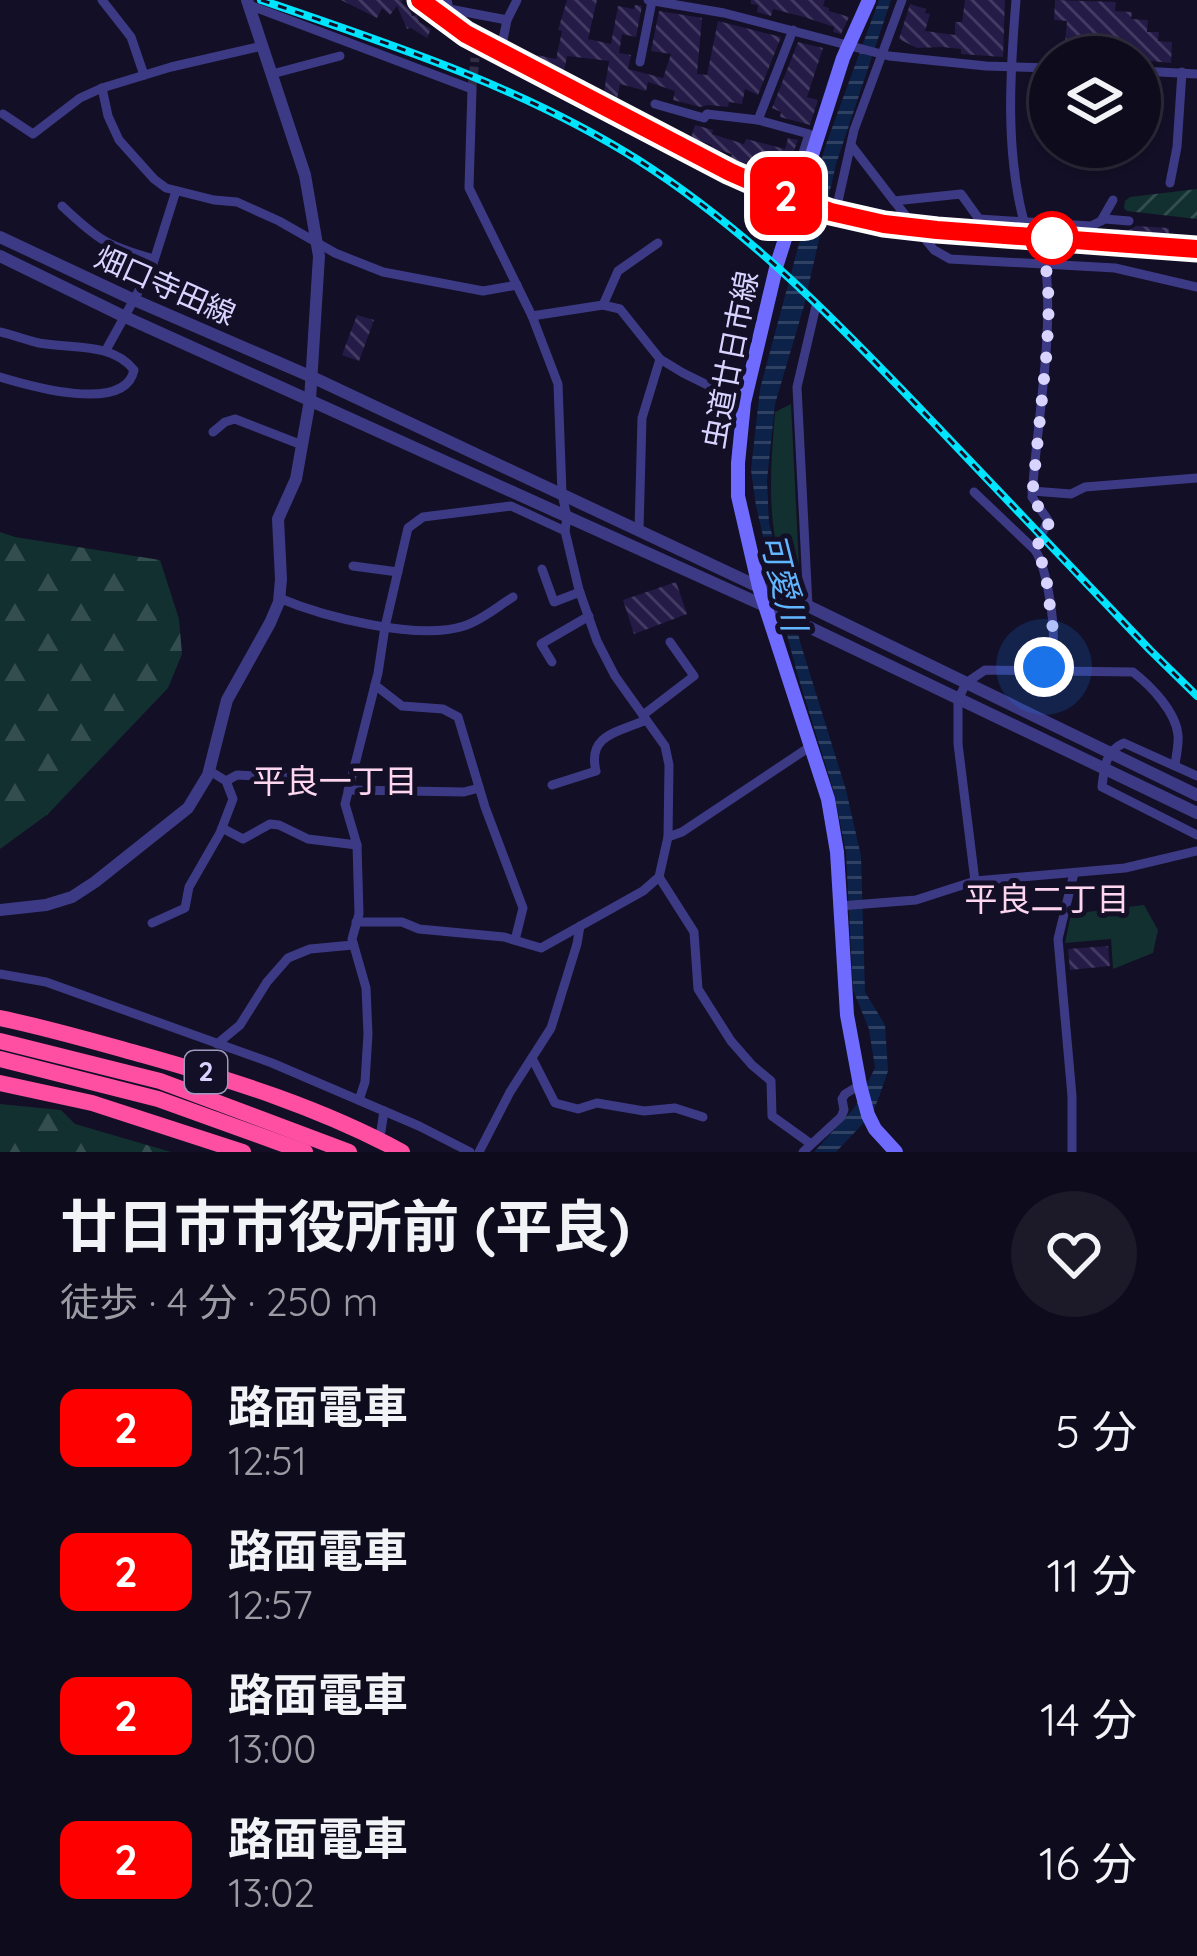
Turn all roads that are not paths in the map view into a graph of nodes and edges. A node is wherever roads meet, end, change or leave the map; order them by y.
1 (101, 0) edge
2 (447, 0) edge
3 (517, 0) edge
4 (650, 0) edge
5 (869, 0) edge
6 (902, 0) edge
7 (1016, 0) edge
8 (248, 3) edge
9 (507, 20) junction
10 (793, 30) junction
11 (262, 46) junction
12 (851, 48) junction
13 (501, 49) dead end
14 (879, 54) junction
15 (340, 56) dead end
16 (640, 62) dead end
17 (1014, 67) junction
18 (1029, 67) edge
19 (1161, 71) edge
20 (1182, 71) junction
21 (272, 74) junction
22 (1197, 74) edge
23 (144, 75) junction
24 (102, 88) junction
25 (655, 104) dead end
26 (3, 114) dead end
27 (758, 120) junction
28 (850, 145) junction
29 (807, 167) junction
30 (1170, 183) dead end
31 (176, 190) junction
32 (1113, 200) dead end
33 (894, 201) junction
34 (62, 206) dead end
35 (836, 210) dead end
36 (1129, 220) dead end
37 (1101, 221) junction
38 (1024, 222) junction
39 (0, 237) edge
40 (317, 242) junction
41 (658, 242) dead end
42 (0, 258) edge
43 (154, 260) junction
44 (1046, 266) junction
45 (517, 285) junction
46 (1197, 287) edge
47 (132, 299) junction
48 (603, 305) junction
49 (816, 306) dead end
50 (123, 316) junction
51 (532, 316) junction
52 (0, 332) edge
53 (106, 350) junction
54 (660, 359) junction
55 (0, 377) edge
56 (312, 377) junction
57 (310, 400) junction
58 (744, 403) junction
59 (213, 432) dead end
60 (302, 445) junction
61 (1197, 478) edge
62 (1033, 491) junction
63 (974, 492) dead end
64 (562, 494) junction
65 (566, 524) junction
66 (639, 530) junction
67 (1035, 550) junction
68 (352, 566) dead end
69 (542, 569) dead end
70 (398, 572) junction
71 (580, 592) junction
72 (513, 597) dead end
73 (279, 598) junction
74 (768, 599) junction
75 (806, 606) junction
76 (589, 616) junction
77 (385, 627) junction
78 (670, 642) dead end
79 (551, 662) dead end
80 (1040, 670) junction
81 (966, 683) junction
82 (375, 685) junction
83 (958, 700) junction
84 (645, 718) junction
85 (812, 746) junction
86 (1110, 753) junction
87 (1175, 765) junction
88 (1104, 769) junction
89 (210, 771) junction
90 (290, 774) dead end
91 (1197, 776) edge
92 (226, 781) junction
93 (552, 784) dead end
94 (479, 788) junction
95 (348, 790) junction
96 (1197, 795) edge
97 (1197, 813) edge
98 (223, 828) junction
99 (1197, 835) edge
100 (668, 837) junction
101 (356, 845) junction
102 (1197, 851) edge
103 (1074, 874) junction
104 (658, 877) junction
105 (975, 881) junction
106 (844, 907) junction
107 (0, 910) edge
108 (356, 922) junction
109 (152, 923) dead end
110 (580, 926) junction
111 (515, 940) junction
112 (353, 945) junction
113 (0, 974) edge
114 (0, 1018) edge
115 (0, 1040) edge
116 (218, 1045) junction
117 (532, 1058) junction
118 (0, 1059) edge
119 (0, 1083) edge
120 (861, 1088) junction
121 (359, 1100) junction
122 (384, 1111) junction
123 (703, 1117) dead end
124 (381, 1131) dead end
125 (807, 1148) edge
126 (243, 1152) edge
127 (305, 1152) edge
128 (349, 1152) edge
129 (402, 1152) edge
130 (474, 1152) edge
131 (896, 1152) edge
132 (1072, 1152) edge

1 - 23 street
2 - 9 street
3 - 9 street
4 - 10 street
4 - 16 street
5 - 12 main road, 虫道廿日市線
6 - 14 street
7 - 17 street
8 - 11 street
8 - 45 street
9 - 13 street
10 - 12 street
10 - 27 street
11 - 21 street
11 - 23 street
12 - 14 street
12 - 29 main road, 虫道廿日市線
14 - 17 street
14 - 28 street
15 - 21 street
17 - 18 street
17 - 38 street
19 - 20 street
20 - 22 street
20 - 30 street
21 - 40 street
23 - 24 street
24 - 26 street
24 - 31 street
25 - 27 street
27 - 29 street
28 - 33 street
28 - 35 street
29 - 58 main road, 虫道廿日市線
31 - 40 street
31 - 43 street
32 - 37 street
33 - 38 street
33 - 44 street
34 - 43 street
36 - 37 street
37 - 38 street
39 - 47 street, 畑口寺田線
40 - 45 street
40 - 56 street
41 - 48 street
42 - 50 street
43 - 47 street
44 - 46 street
44 - 62 street
45 - 51 street
47 - 50 street
47 - 56 street, 畑口寺田線
48 - 51 street
48 - 54 street
49 - 75 street
50 - 53 street
50 - 57 street
51 - 64 street
52 - 53 street
53 - 55 street
54 - 58 street
54 - 66 street
56 - 57 street
56 - 64 street, 畑口寺田線
57 - 60 street
57 - 65 street
58 - 74 main road, 虫道廿日市線
59 - 60 street
60 - 73 street
61 - 62 street
62 - 67 street
63 - 67 street
64 - 65 street
64 - 66 street, 畑口寺田線
65 - 70 street
65 - 71 street
65 - 74 street
66 - 74 street, 畑口寺田線
67 - 80 street
68 - 70 street
69 - 71 street
70 - 77 street
71 - 76 street
72 - 77 street
73 - 77 street
73 - 89 street
74 - 75 street
74 - 83 street
74 - 85 main road, 虫道廿日市線
75 - 81 street
76 - 79 street
76 - 84 street
77 - 82 street
78 - 84 street
80 - 81 street
80 - 87 street
81 - 83 street
81 - 86 street
82 - 94 street
82 - 95 street
83 - 88 street
83 - 105 street
84 - 93 street
84 - 100 street
85 - 100 street
85 - 106 main road, 虫道廿日市線
86 - 87 street
86 - 88 street
86 - 96 street
87 - 91 street
88 - 97 street
88 - 99 street
89 - 92 street
89 - 107 street
90 - 92 street
92 - 98 street
94 - 95 street
94 - 111 street
95 - 101 street
98 - 101 street
98 - 109 street
100 - 104 street
101 - 108 street
102 - 103 street
103 - 105 street
103 - 132 street
104 - 110 street
104 - 125 street
105 - 106 street
106 - 120 main road, 虫道廿日市線
108 - 111 street
108 - 112 street
110 - 111 street
110 - 117 street
112 - 116 street
112 - 121 street
113 - 116 street
114 - 129 highway, 2
115 - 128 highway, 2
116 - 121 street
117 - 123 street
117 - 130 street
118 - 127 highway, 2
119 - 126 highway, 2
120 - 125 street
120 - 131 main road, 虫道廿日市線
121 - 122 street
122 - 124 street
122 - 130 street

